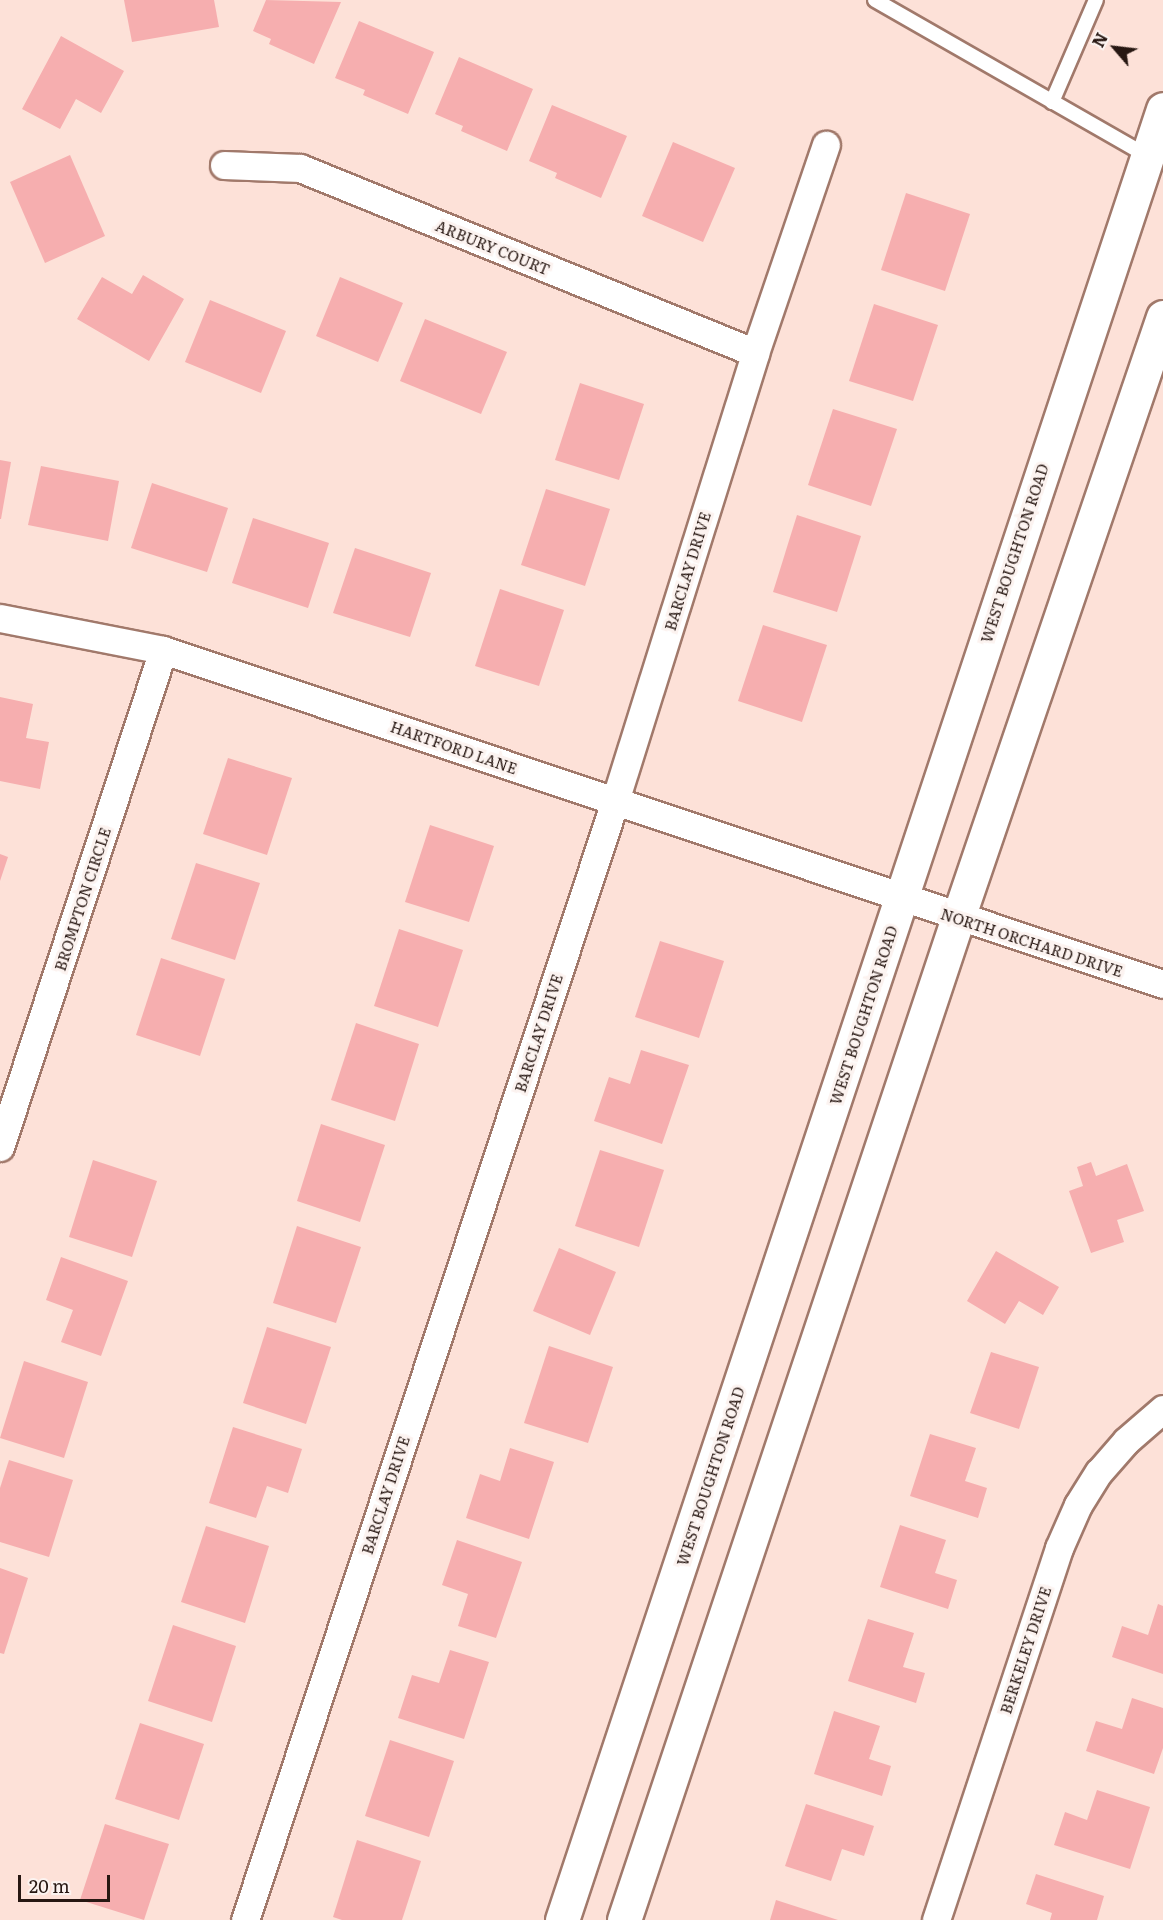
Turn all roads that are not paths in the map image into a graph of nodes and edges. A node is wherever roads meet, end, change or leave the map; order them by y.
1 (875, 0) edge
2 (1096, 0) edge
3 (1052, 102) junction
4 (1163, 109) edge
5 (826, 145) dead end
6 (1147, 156) junction
7 (224, 165) dead end
8 (1163, 317) edge
9 (755, 353) junction
10 (0, 618) edge
11 (163, 650) junction
12 (615, 801) junction
13 (902, 898) junction
14 (958, 918) junction
15 (1163, 984) edge
16 (0, 1147) edge
17 (1163, 1409) edge
18 (245, 1920) edge
19 (562, 1920) edge
20 (624, 1920) edge
21 (936, 1920) edge

1 - 3 lane
2 - 3 lane
3 - 6 lane
4 - 6 main road, WEST BOUGHTON ROAD
5 - 9 street, BARCLAY DRIVE
6 - 13 main road, WEST BOUGHTON ROAD
7 - 9 street, ARBURY COURT
8 - 14 main road
9 - 12 street, BARCLAY DRIVE
10 - 11 street, HARTFORD LANE
11 - 12 street, HARTFORD LANE
11 - 16 street, BROMPTON CIRCLE
12 - 13 street, HARTFORD LANE
12 - 18 street, BARCLAY DRIVE
13 - 14 street, NORTH ORCHARD DRIVE
13 - 19 main road, WEST BOUGHTON ROAD
14 - 15 street, NORTH ORCHARD DRIVE
14 - 20 main road
17 - 21 street, BERKELEY DRIVE

